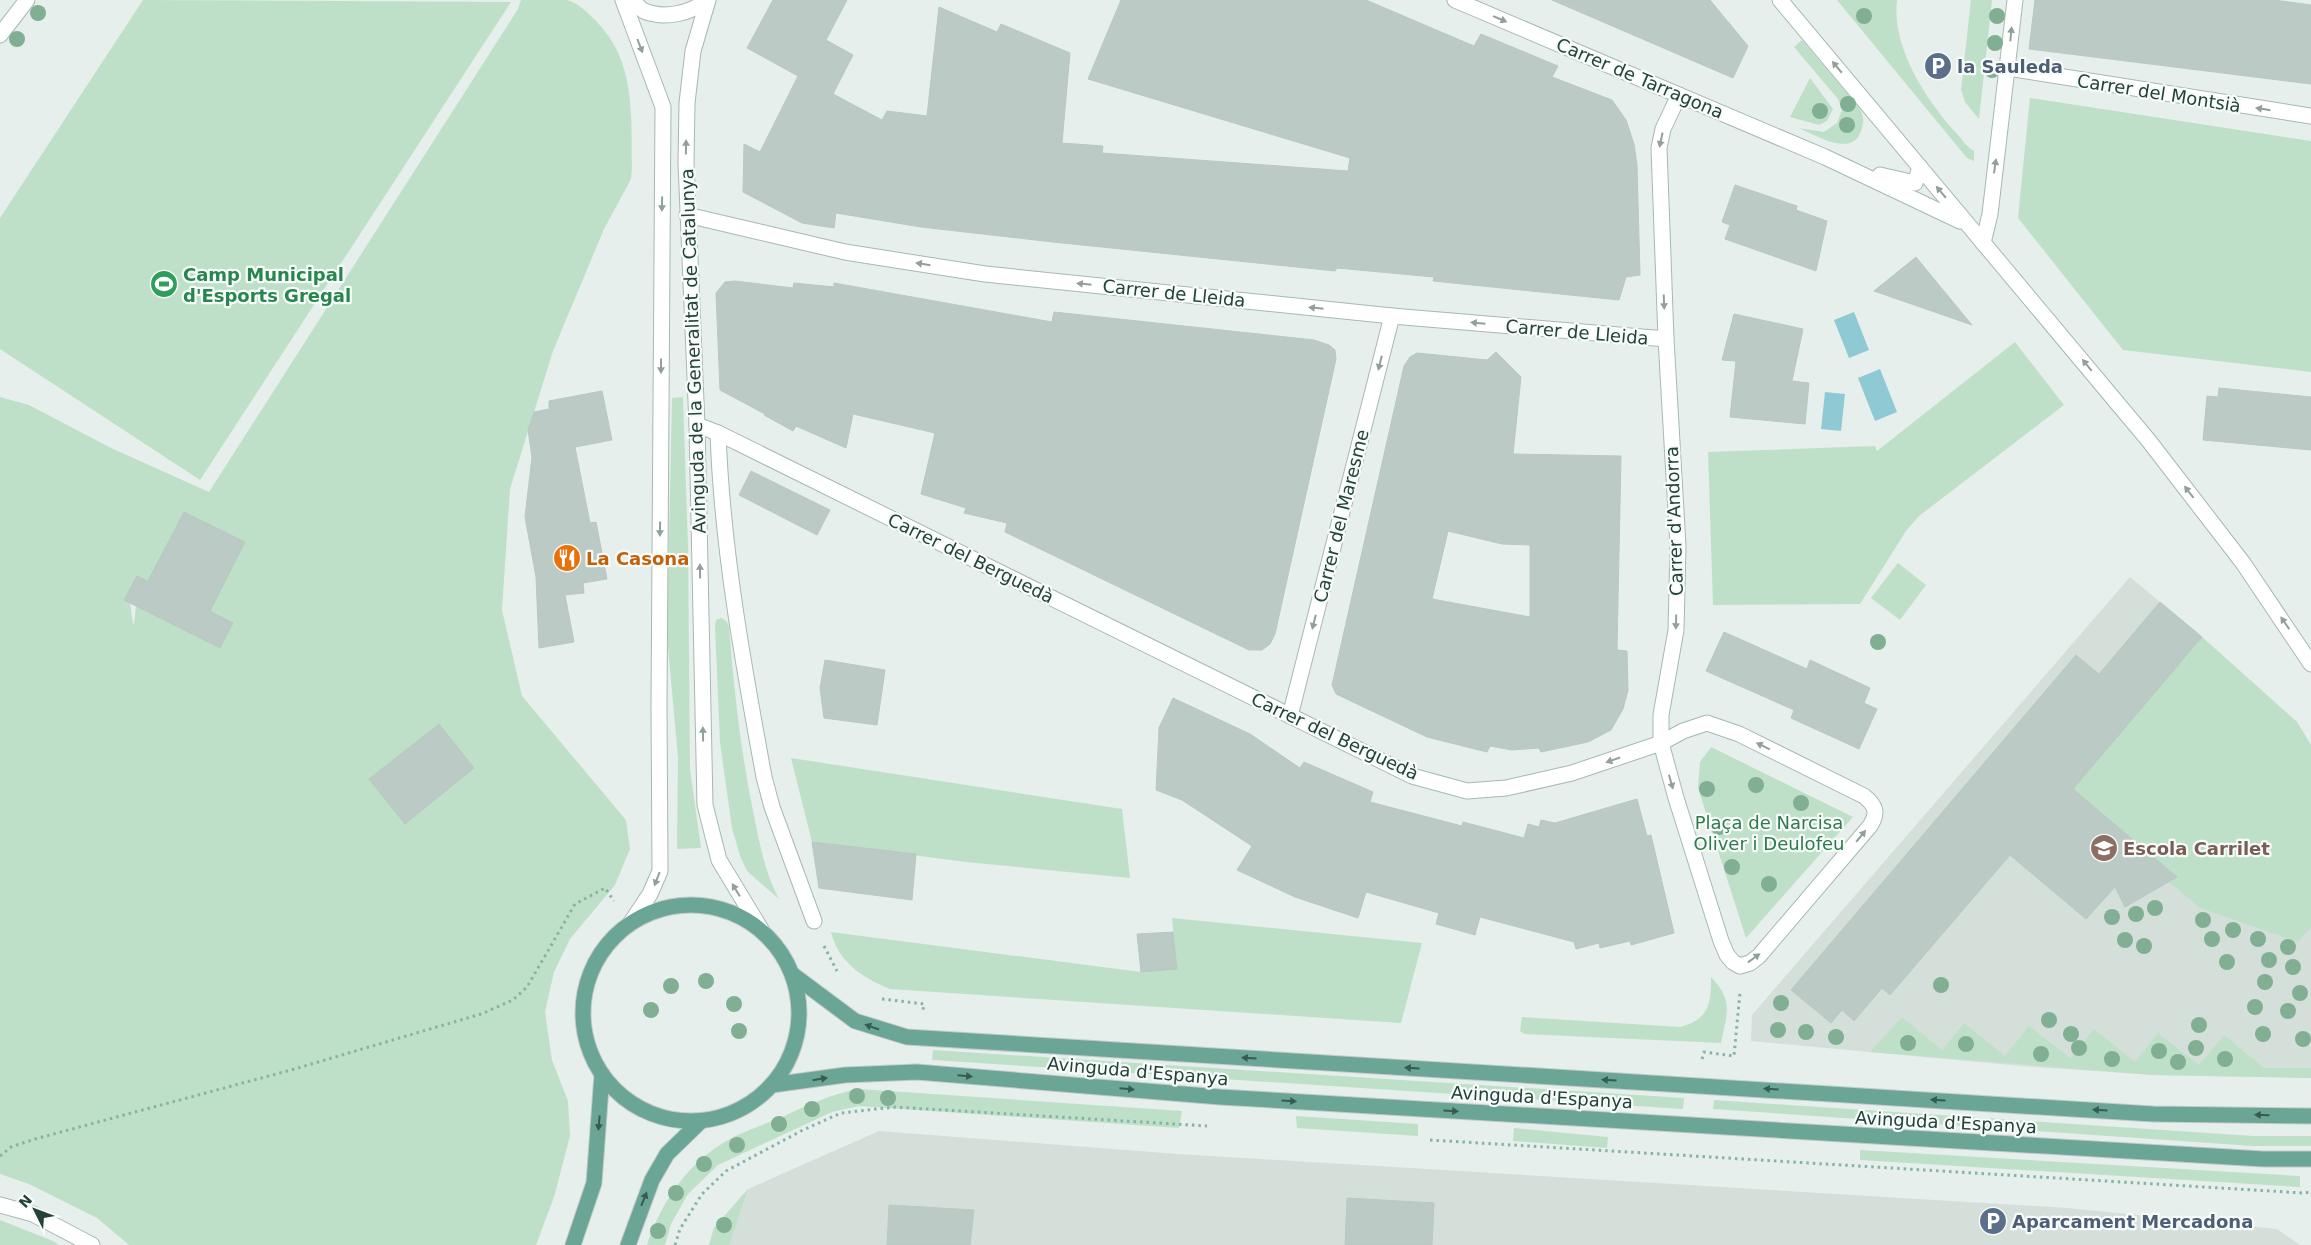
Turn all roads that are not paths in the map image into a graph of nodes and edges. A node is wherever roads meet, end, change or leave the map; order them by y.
1 (27, 0) edge
2 (623, 0) edge
3 (632, 0) edge
4 (707, 0) edge
5 (1455, 0) edge
6 (1780, 0) edge
7 (2015, 0) edge
8 (0, 35) edge
9 (2008, 68) junction
10 (1679, 95) junction
11 (2311, 116) edge
12 (1824, 157) junction
13 (1920, 167) junction
14 (687, 215) junction
15 (1983, 243) junction
16 (1392, 316) junction
17 (1666, 339) junction
18 (698, 425) junction
19 (718, 433) junction
20 (2311, 664) edge
21 (1290, 716) junction
22 (1662, 743) junction
23 (814, 921) road end
24 (630, 924) junction
25 (762, 931) junction
26 (1740, 966) joint
27 (792, 974) junction
28 (602, 1074) junction
29 (772, 1085) junction
30 (2311, 1116) edge
31 (701, 1121) junction
32 (2311, 1159) edge
33 (0, 1205) edge
34 (92, 1245) edge
35 (573, 1245) edge
36 (628, 1245) edge

1 - 8 street
2 -> 24 street, Avinguda de la Generalitat de Catalunya
3 - 4 street
14 -> 4 street, Avinguda de la Generalitat de Catalunya
5 -> 10 street, Carrer de Tarragona
13 -> 6 street
9 -> 7 street
11 -> 9 street, Carrer del Montsià
15 -> 9 street
10 - 12 street, Carrer de Tarragona
10 -> 17 street, Carrer d'Andorra
12 - 13 street, Carrer de Tarragona
12 - 15 street, Carrer de Tarragona
15 -> 13 street
16 -> 14 street, Carrer de Lleida
14 - 18 street, Avinguda de la Generalitat de Catalunya
20 -> 15 street
17 -> 16 street, Carrer de Lleida
16 -> 21 street, Carrer del Maresme
17 -> 22 street, Carrer d'Andorra
18 - 19 street, Carrer del Berguedà
25 -> 18 street, Avinguda de la Generalitat de Catalunya
19 - 21 street, Carrer del Berguedà
19 - 23 street
22 -> 21 street, Carrer del Berguedà
22 -> 26 street, Carrer d'Andorra
26 -> 22 street, Carrer del Berguedà
24 - 25 main road
24 - 28 main road
25 - 27 main road
27 - 29 main road
30 -> 27 main road, Avinguda d'Espanya
28 - 31 main road
28 -> 35 main road
29 - 31 main road
29 -> 32 main road, Avinguda d'Espanya
36 -> 31 main road
33 - 34 street

